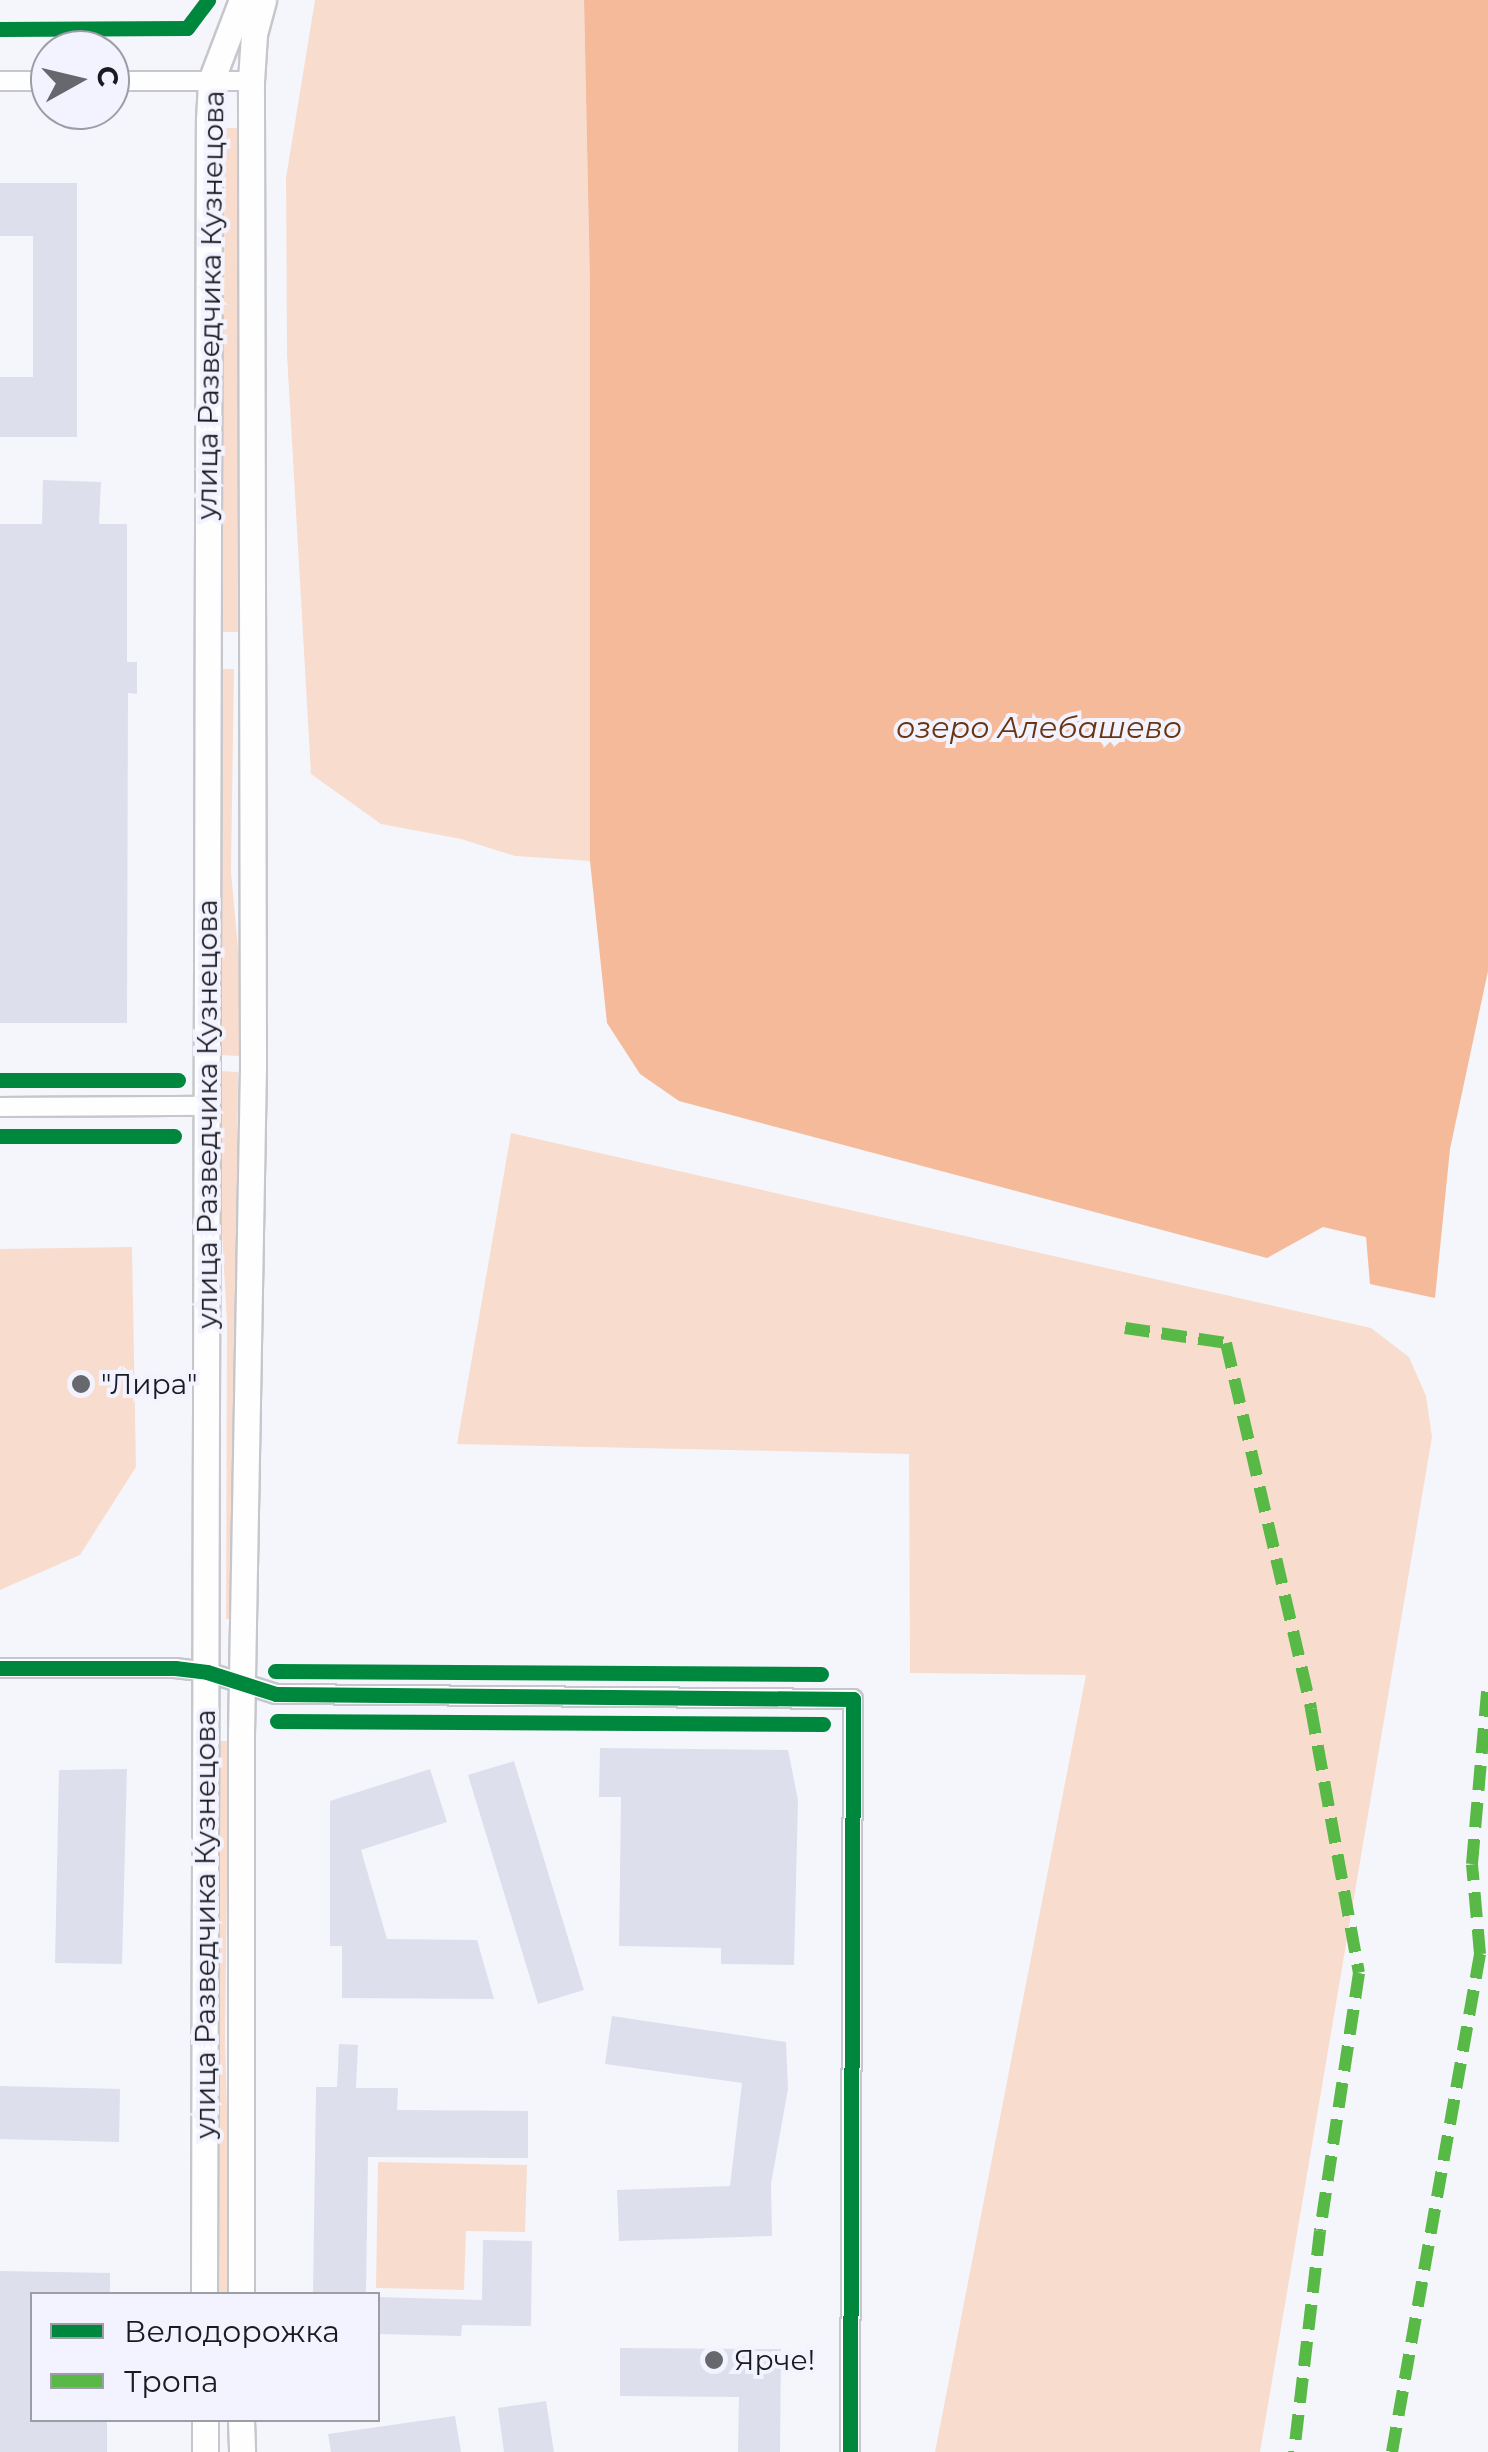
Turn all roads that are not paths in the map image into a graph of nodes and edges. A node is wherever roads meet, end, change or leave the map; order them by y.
1 (242, 0) edge
2 (263, 0) edge
3 (0, 80) edge
4 (251, 80) junction
5 (30, 81) edge
6 (130, 81) edge
7 (211, 81) junction
8 (252, 679) junction
9 (207, 680) junction
10 (206, 1106) junction
11 (0, 1107) edge
12 (0, 1668) edge
13 (207, 1672) junction
14 (242, 1683) junction
15 (204, 2292) edge
16 (241, 2292) edge
17 (205, 2422) edge
18 (241, 2422) edge
19 (205, 2452) edge
20 (242, 2452) edge
21 (850, 2452) edge

1 - 7 main road, улица Разведчика Кузнецова
2 - 4 main road, улица Разведчика Кузнецова
3 - 5 street
4 - 7 street
4 - 8 main road, улица Разведчика Кузнецова
6 - 7 street
7 - 9 main road, улица Разведчика Кузнецова
8 - 9 main road
8 - 14 main road, улица Разведчика Кузнецова
9 - 10 main road, улица Разведчика Кузнецова
10 - 11 street
10 - 13 main road, улица Разведчика Кузнецова
12 - 13 street
13 - 14 street
13 - 15 main road, улица Разведчика Кузнецова
14 - 16 main road, улица Разведчика Кузнецова
14 - 21 street
17 - 19 main road
18 - 20 main road

